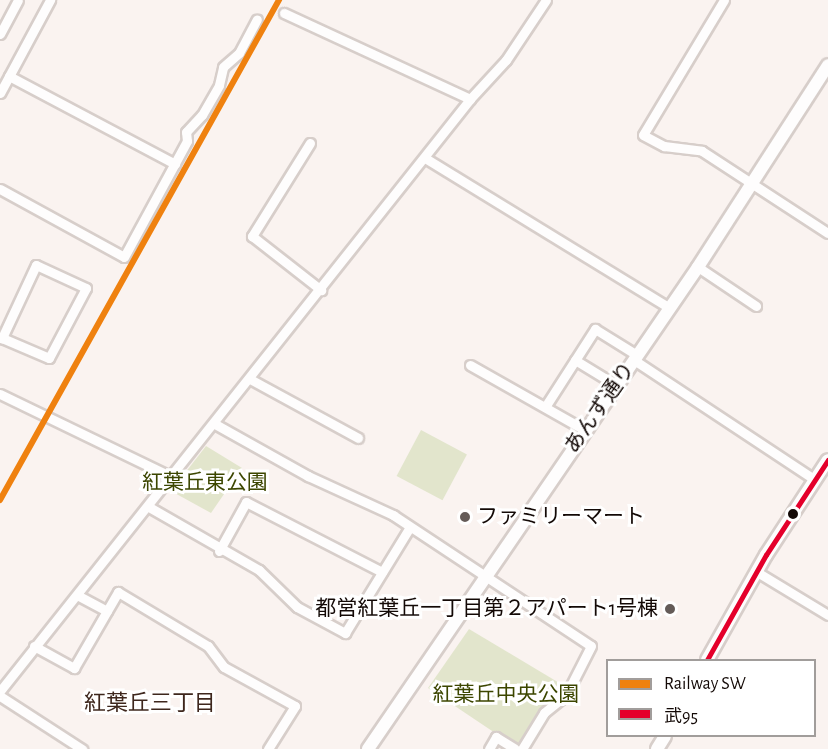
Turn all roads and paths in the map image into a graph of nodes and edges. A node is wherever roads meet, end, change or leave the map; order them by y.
1 (18, 0) edge
2 (50, 0) edge
3 (546, 0) edge
4 (724, 0) edge
5 (284, 13) dead end
6 (257, 19) dead end
7 (0, 34) edge
8 (828, 64) edge
9 (9, 76) junction
10 (0, 93) edge
11 (470, 99) junction
12 (310, 143) dead end
13 (425, 158) junction
14 (175, 164) junction
15 (752, 182) junction
16 (0, 189) edge
17 (828, 233) edge
18 (698, 267) junction
19 (321, 290) junction
20 (756, 306) dead end
21 (670, 308) junction
22 (1, 338) edge
23 (636, 358) junction
24 (575, 360) junction
25 (470, 364) dead end
26 (250, 379) junction
27 (616, 385) junction
28 (0, 394) edge
29 (545, 407) junction
30 (214, 424) junction
31 (585, 430) junction
32 (358, 438) dead end
33 (828, 460) edge
34 (172, 477) junction
35 (814, 480) junction
36 (149, 507) junction
37 (411, 527) junction
38 (219, 551) junction
39 (382, 572) junction
40 (757, 572) junction
41 (490, 576) junction
42 (77, 595) junction
43 (107, 611) junction
44 (828, 615) edge
45 (34, 646) junction
46 (708, 659) edge
47 (0, 691) edge
48 (0, 696) edge
49 (82, 749) edge
50 (268, 749) edge
51 (368, 749) edge
52 (489, 749) edge
53 (515, 749) edge
54 (522, 749) edge

1 - 7 street
2 - 9 street
3 - 11 street
4 - 15 street
5 - 11 street
6 - 14 street
8 - 15 street, あんず通り
9 - 10 street
9 - 14 street
11 - 13 street
12 - 19 street
13 - 19 street
13 - 21 street
14 - 16 street
15 - 17 street
15 - 18 street, あんず通り
18 - 20 street
18 - 21 street, あんず通り
19 - 26 street
21 - 23 street, あんず通り
22 - 22 street
23 - 24 street
23 - 27 street, あんず通り
23 - 35 street
24 - 27 street
24 - 29 street
25 - 29 street
26 - 30 street
26 - 32 street
27 - 31 street, あんず通り
28 - 34 street
29 - 31 street
30 - 34 street
30 - 37 street
31 - 41 street, あんず通り
33 - 35 street
34 - 36 street
35 - 40 street
36 - 38 street
36 - 42 street
37 - 39 street
37 - 41 street
38 - 39 street
38 - 39 street
40 - 44 street
40 - 46 street
41 - 51 street, あんず通り
41 - 54 street
42 - 43 street
42 - 45 street
43 - 45 street
43 - 50 street
45 - 47 street
48 - 49 street
52 - 53 street

